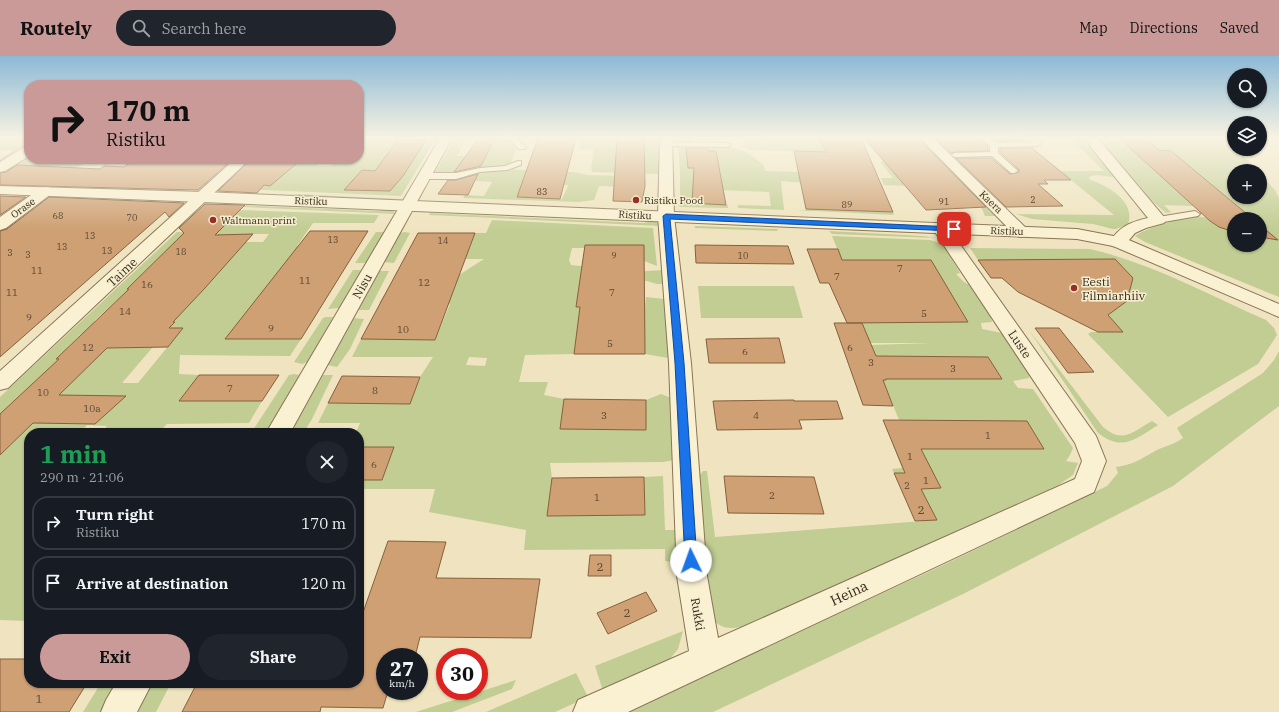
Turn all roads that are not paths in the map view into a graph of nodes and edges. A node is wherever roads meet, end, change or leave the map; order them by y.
1 (234, 169) edge
2 (428, 169) edge
3 (499, 169) edge
4 (666, 169) edge
5 (957, 169) edge
6 (1012, 169) edge
7 (1116, 169) edge
8 (1014, 171) dead end
9 (424, 176) junction
10 (0, 190) edge
11 (46, 191) junction
12 (204, 197) junction
13 (407, 205) junction
14 (1195, 214) dead end
15 (666, 216) junction
16 (1158, 220) junction
17 (1, 223) edge
18 (941, 229) junction
19 (1021, 232) junction
20 (1118, 242) junction
21 (1279, 311) edge
22 (0, 383) edge
23 (281, 428) edge
24 (1094, 461) joint
25 (706, 660) junction
26 (132, 688) edge
27 (118, 712) edge
28 (590, 712) edge

1 - 12 street, Taime
2 - 9 street, Nisu
3 - 9 lane
4 - 15 street, Rukki
5 - 19 street, Kaera
6 - 8 lane
7 - 16 street
9 - 13 street, Nisu
10 - 11 street, Ristiku
11 - 12 street, Ristiku
11 - 17 street, Orase
12 - 13 street, Ristiku
12 - 22 street, Taime
13 - 15 street, Ristiku
13 - 23 street, Nisu
14 - 16 lane
15 - 18 street, Ristiku
15 - 25 street, Rukki
16 - 20 street
18 - 19 street, Ristiku
18 - 24 street, Luste
19 - 20 street, Ristiku
20 - 21 street, Ristiku
24 - 25 street, Heina
25 - 28 street, Heina
26 - 27 street

